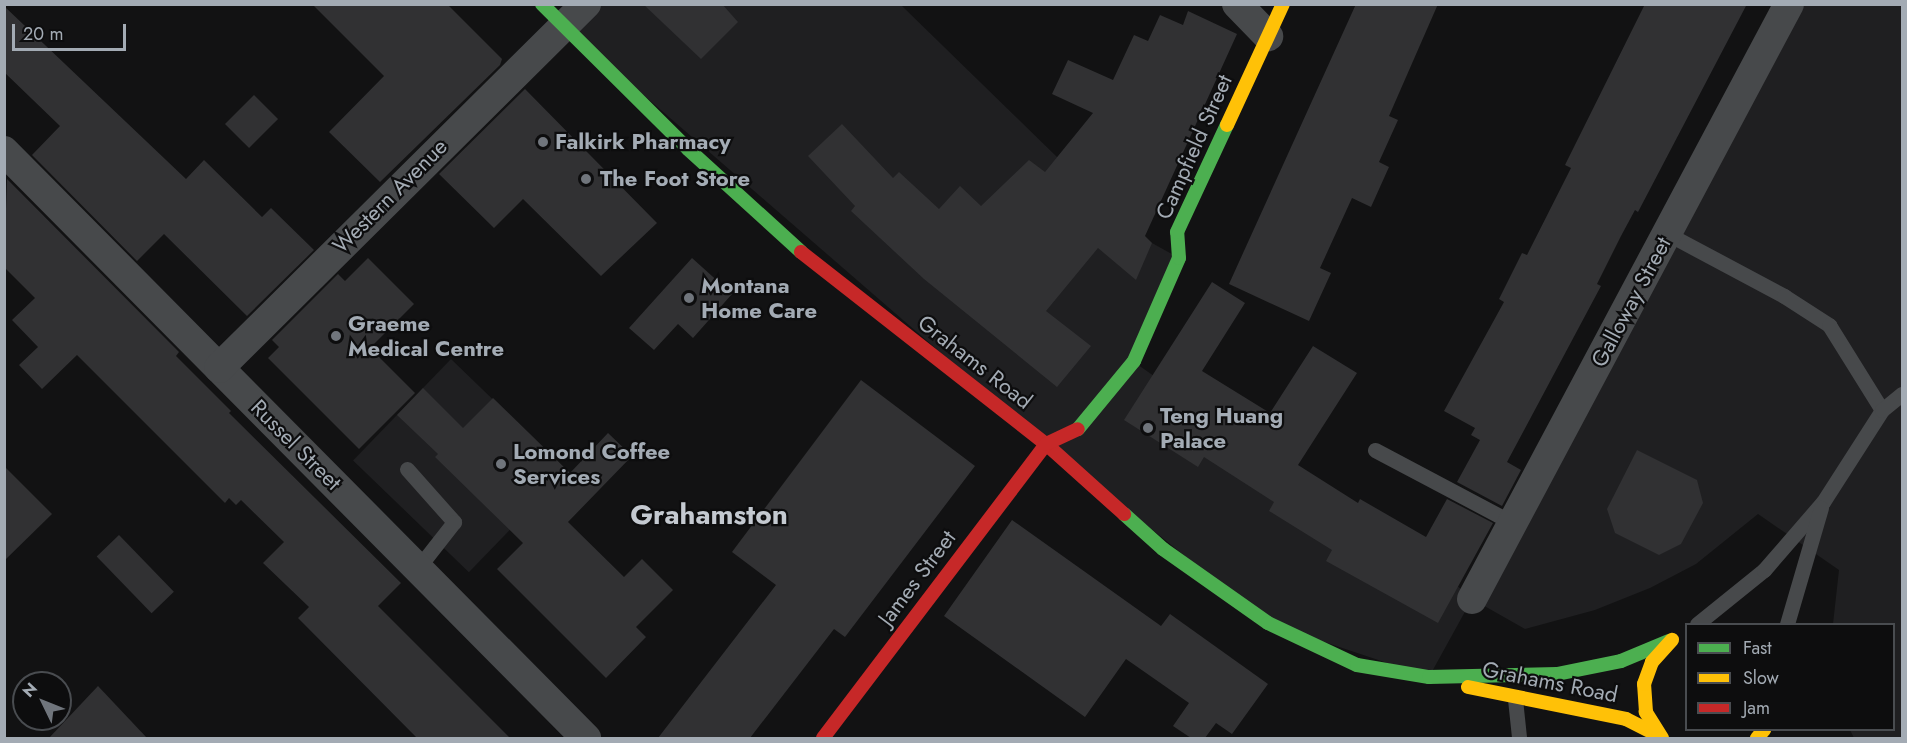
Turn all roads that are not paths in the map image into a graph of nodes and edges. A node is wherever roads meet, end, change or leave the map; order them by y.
1 (542, 4) edge
2 (586, 4) edge
3 (1237, 4) edge
4 (1283, 4) edge
5 (1789, 4) edge
6 (564, 26) junction
7 (1268, 36) junction
8 (4, 151) edge
9 (1668, 234) junction
10 (219, 368) junction
11 (1902, 394) edge
12 (1882, 411) junction
13 (1046, 444) junction
14 (1376, 450) dead end
15 (407, 469) dead end
16 (1823, 502) junction
17 (1513, 523) junction
18 (418, 568) junction
19 (1472, 599) dead end
20 (1698, 623) edge
21 (1787, 623) edge
22 (1685, 633) edge
23 (1669, 642) junction
24 (1429, 677) junction
25 (1515, 699) junction
26 (1661, 737) edge
27 (586, 738) edge
28 (823, 738) edge
29 (1520, 738) edge

1 - 6 main road, Grahams Road
2 - 6 street, Western Avenue
3 - 7 street
4 - 7 main road, Campfield Street
5 - 9 street, Galloway Street
6 - 10 street, Western Avenue
6 - 13 main road, Grahams Road
7 - 13 main road, Campfield Street
8 - 10 street, Russel Street
9 - 12 lane
9 - 17 street, Galloway Street
10 - 18 street, Russel Street
11 - 12 lane
12 - 16 lane
13 - 24 main road, Grahams Road
13 - 28 main road, James Street
14 - 17 lane
15 - 18 lane
16 - 20 lane
16 - 21 lane
17 - 19 street, Galloway Street
18 - 27 street, Russel Street
22 - 23 main road
23 - 24 main road, Grahams Road
23 - 26 main road
24 - 25 main road, Grahams Road
25 - 26 main road, Grahams Road
25 - 29 lane

